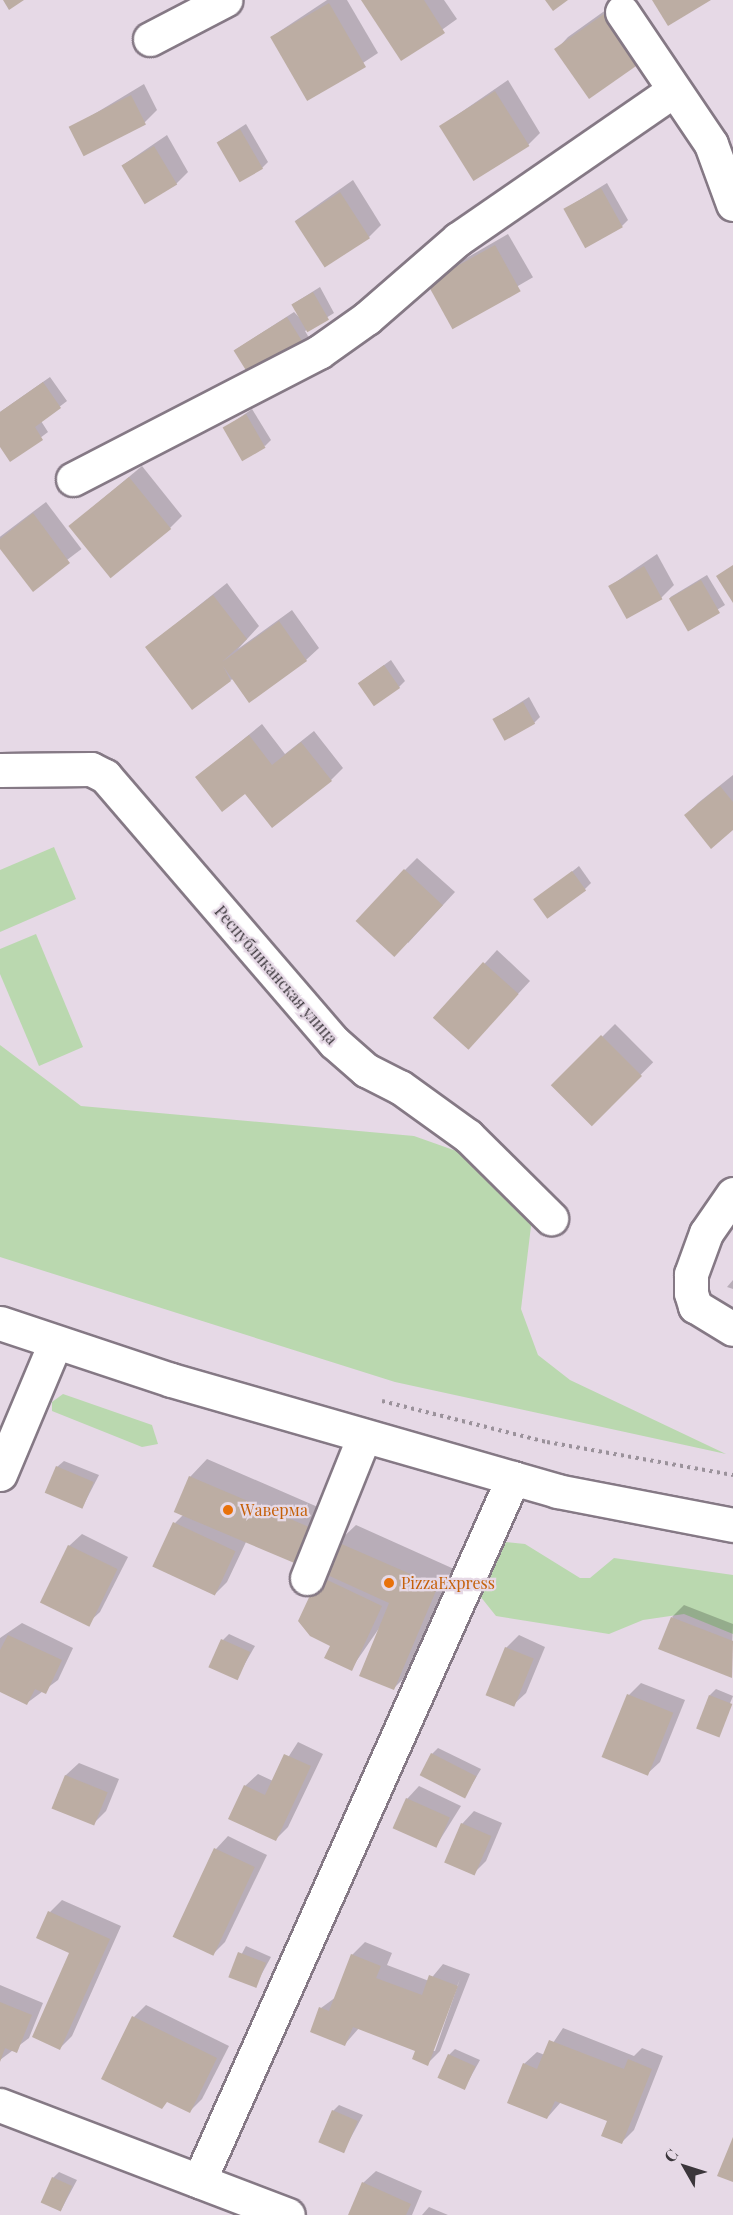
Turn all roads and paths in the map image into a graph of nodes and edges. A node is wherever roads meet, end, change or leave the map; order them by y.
1 (225, 0) edge
2 (622, 12) dead end
3 (150, 39) dead end
4 (671, 92) junction
5 (733, 204) edge
6 (73, 479) dead end
7 (0, 770) edge
8 (733, 1194) edge
9 (551, 1218) dead end
10 (0, 1323) edge
11 (733, 1329) edge
12 (55, 1343) junction
13 (374, 1399) dead end
14 (364, 1437) junction
15 (0, 1474) edge
16 (733, 1475) edge
17 (516, 1478) junction
18 (733, 1504) edge
19 (733, 1525) edge
20 (307, 1578) dead end
21 (0, 2104) edge
22 (199, 2181) junction
23 (288, 2215) edge

1 - 3 main road
2 - 4 main road
4 - 5 main road
4 - 6 main road
7 - 9 main road, Республиканская улица
8 - 11 main road
10 - 12 main road
12 - 14 main road
12 - 15 main road
13 - 16 path
14 - 17 main road
14 - 20 main road
17 - 18 main road
17 - 19 main road
17 - 22 main road
21 - 22 main road
22 - 23 main road

